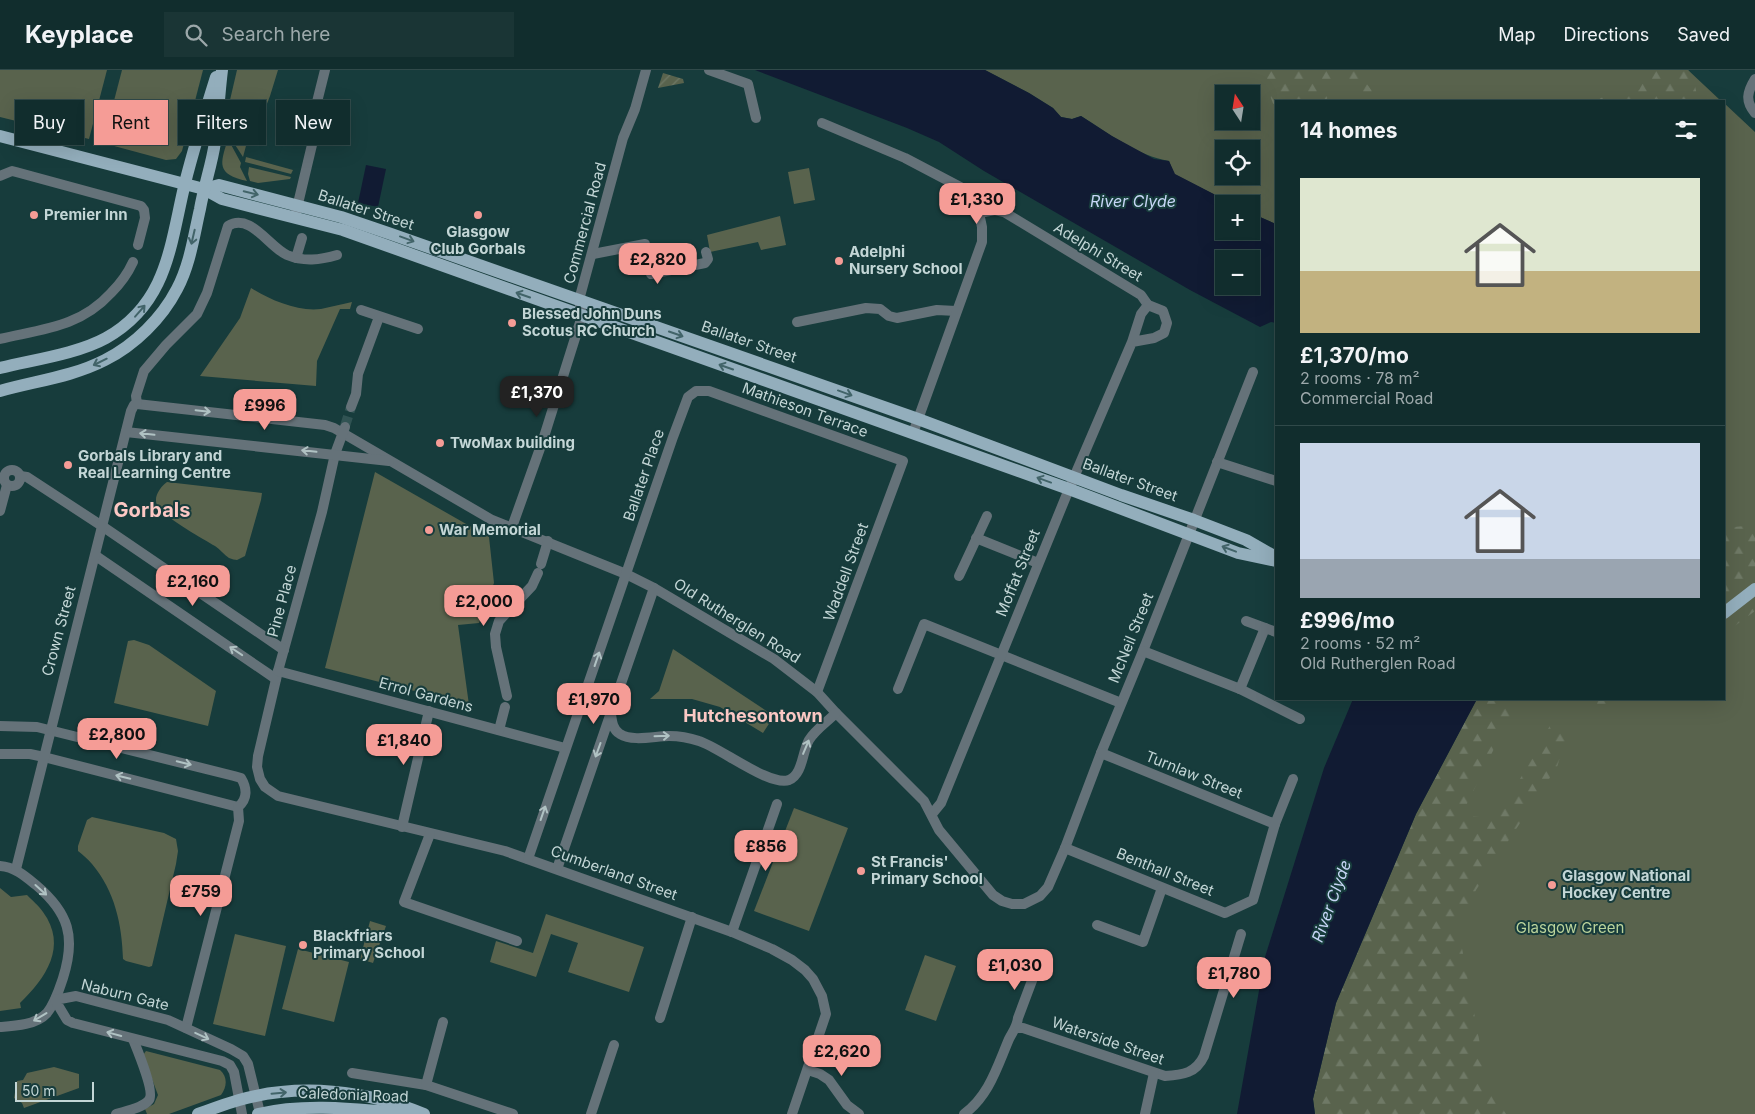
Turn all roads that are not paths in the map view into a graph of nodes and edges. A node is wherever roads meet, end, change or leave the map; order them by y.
1 (220, 70) edge
2 (325, 70) edge
3 (646, 70) edge
4 (709, 70) edge
5 (1755, 79) edge
6 (1755, 113) edge
7 (756, 118) dead end
8 (822, 123) dead end
9 (0, 136) edge
10 (0, 176) edge
11 (185, 185) junction
12 (204, 189) junction
13 (296, 211) junction
14 (979, 213) junction
15 (302, 238) dead end
16 (138, 245) dead end
17 (706, 252) dead end
18 (337, 254) dead end
19 (593, 254) junction
20 (296, 258) junction
21 (133, 262) dead end
22 (579, 300) junction
23 (1148, 305) junction
24 (361, 310) dead end
25 (956, 312) junction
26 (582, 316) junction
27 (380, 317) junction
28 (797, 322) dead end
29 (418, 329) dead end
30 (0, 339) edge
31 (1132, 342) junction
32 (0, 368) edge
33 (1253, 372) dead end
34 (818, 384) junction
35 (0, 391) edge
36 (696, 391) joint
37 (814, 398) junction
38 (137, 404) junction
39 (351, 407) tunnel mouth
40 (918, 419) junction
41 (344, 429) junction
42 (126, 432) junction
43 (913, 432) junction
44 (336, 454) junction
45 (903, 461) joint
46 (392, 462) junction
47 (1216, 462) junction
48 (1275, 481) edge
49 (1071, 483) junction
50 (0, 511) edge
51 (987, 516) dead end
52 (1194, 520) junction
53 (102, 526) junction
54 (512, 527) junction
55 (1188, 534) junction
56 (976, 538) junction
57 (548, 541) junction
58 (96, 556) junction
59 (1275, 558) edge
60 (1275, 559) edge
61 (1038, 564) junction
62 (626, 574) junction
63 (960, 576) dead end
64 (654, 588) junction
65 (1755, 589) edge
66 (1725, 612) edge
67 (1246, 621) dead end
68 (1265, 628) junction
69 (1275, 632) edge
70 (284, 650) junction
71 (1143, 651) junction
72 (1001, 654) junction
73 (277, 675) junction
74 (898, 689) dead end
75 (1240, 690) junction
76 (817, 692) junction
77 (507, 696) dead end
78 (1121, 703) junction
79 (505, 707) dead end
80 (429, 711) junction
81 (611, 713) junction
82 (836, 713) junction
83 (1300, 720) dead end
84 (0, 726) edge
85 (51, 730) junction
86 (499, 730) junction
87 (565, 748) junction
88 (1101, 752) junction
89 (0, 754) edge
90 (44, 757) junction
91 (260, 779) joint
92 (1293, 780) dead end
93 (777, 804) dead end
94 (238, 807) junction
95 (932, 814) junction
96 (1275, 824) junction
97 (402, 827) junction
98 (430, 834) junction
99 (1065, 848) junction
100 (528, 859) junction
101 (0, 866) edge
102 (16, 869) junction
103 (557, 869) junction
104 (1162, 888) junction
105 (1024, 904) joint
106 (692, 917) junction
107 (1097, 925) dead end
108 (732, 932) junction
109 (1241, 934) dead end
110 (517, 941) dead end
111 (1039, 962) dead end
112 (55, 1000) junction
113 (660, 1018) dead end
114 (442, 1022) dead end
115 (0, 1027) edge
116 (186, 1028) junction
117 (1017, 1028) junction
118 (134, 1039) junction
119 (614, 1045) dead end
120 (808, 1070) junction
121 (352, 1073) dead end
122 (1154, 1073) junction
123 (426, 1085) junction
124 (257, 1096) junction
125 (239, 1100) junction
126 (116, 1114) edge
127 (198, 1114) edge
128 (242, 1114) edge
129 (259, 1114) edge
130 (417, 1114) edge
131 (424, 1114) edge
132 (513, 1114) edge
133 (591, 1114) edge
134 (792, 1114) edge
135 (859, 1114) edge
136 (964, 1114) edge
137 (1145, 1114) edge

1 - 11 main road
1 - 12 main road
2 - 13 street
3 - 19 street, Commercial Road
4 - 7 street
5 - 6 street
8 - 14 street
9 - 11 main road, Ballater Street
10 - 16 street
11 - 12 main road, Ballater Street
32 -> 11 main road
12 - 13 main road, Ballater Street
12 -> 35 main road
13 -> 22 main road, Ballater Street
26 -> 13 main road, Ballater Street
14 - 23 street, Adelphi Street
14 - 25 street
15 - 20 street
17 - 19 street
18 - 20 street
19 - 22 street, Commercial Road
20 - 38 street, Crown Street
21 - 30 street
22 - 26 street, Commercial Road
22 -> 34 main road, Ballater Street
23 - 31 street, Moffat Street
23 - 31 street
24 - 27 street
25 - 28 street
25 - 40 street
37 -> 26 main road, Ballater Street
26 - 54 street, Commercial Road
27 - 29 street
27 - 39 street
31 - 49 street, Moffat Street
33 - 47 street, McNeil Street
34 - 37 street
34 -> 40 main road, Ballater Street
36 - 45 street, Mathieson Terrace
36 - 62 street, Ballater Place
37 - 43 main road, Ballater Street
38 -> 41 street, Old Rutherglen Road
38 - 42 street, Crown Street
40 - 43 street
40 - 49 main road, Ballater Street
41 - 44 street, Pine Place
41 - 46 street, Old Rutherglen Road
44 -> 42 street, Old Rutherglen Road
42 - 53 street, Crown Street
49 -> 43 main road, Ballater Street
44 - 46 street, Old Rutherglen Road
44 - 70 street, Pine Place
45 - 76 street, Waddell Street
46 - 54 street, Old Rutherglen Road
47 - 48 street
47 - 52 street, McNeil Street
49 - 52 main road, Ballater Street
49 - 55 main road, Ballater Street
49 - 61 street, Moffat Street
50 - 53 street
51 - 56 street
52 - 55 street, McNeil Street
52 - 59 main road, Ballater Street
53 - 58 street, Crown Street
53 - 70 street
54 - 57 street, Old Rutherglen Road
60 -> 55 main road, Ballater Street
55 - 71 street, McNeil Street
56 - 61 street
56 - 63 street
57 - 62 street, Old Rutherglen Road
57 - 77 street
73 -> 58 street, Errol Gardens
58 - 85 street, Crown Street
61 - 72 street, Moffat Street
62 - 64 street, Old Rutherglen Road
87 -> 62 street, Ballater Place
64 - 76 street, Old Rutherglen Road
64 - 81 street
65 - 66 main road
67 - 68 street
68 - 69 street
68 - 75 street
70 - 73 street, Pine Place
71 - 75 street
71 - 78 street, McNeil Street
72 - 74 street
72 - 78 street
72 - 95 street, Moffat Street
73 - 80 street, Errol Gardens
73 - 91 street, Pine Place
75 - 83 street
76 - 82 street, Old Rutherglen Road
78 - 88 street, McNeil Street
79 - 86 street
80 - 86 street, Errol Gardens
80 - 97 street
81 -> 82 street
81 -> 103 street
82 - 95 street, Old Rutherglen Road
84 - 85 street
85 - 90 street, Crown Street
85 -> 94 street
86 - 87 street, Errol Gardens
100 -> 87 street, Ballater Place
88 - 96 street, Turnlaw Street
88 - 99 street, McNeil Street
89 - 90 street
94 -> 90 street
90 - 102 street, Crown Street
91 - 97 street, Cumberland Street
92 - 96 street
93 - 108 street
94 - 116 street
95 - 105 street, Old Rutherglen Road
96 - 104 street, Benthall Street
97 - 98 street, Cumberland Street
98 - 100 street, Cumberland Street
98 - 110 street
99 - 104 street, Benthall Street
99 - 105 street, McNeil Street
100 - 103 street, Cumberland Street
101 - 102 street
102 -> 112 street
103 - 106 street, Cumberland Street
104 - 107 street
106 - 108 street, Cumberland Street
106 - 113 street
108 - 120 street, Cumberland Street
109 - 122 street, Waterside Street
111 - 117 street
112 -> 115 street
112 - 116 street, Naburn Gate
118 -> 112 street
114 - 123 street
116 -> 124 street, Naburn Gate
117 - 122 street, Waterside Street
117 - 136 street
118 - 125 street
118 - 126 street
119 - 133 street
120 - 134 street, Cumberland Street
120 - 135 street
121 - 123 street
122 - 137 street
123 - 132 street
124 - 125 main road, Caledonia Road
124 - 129 street, Naburn Gate
124 -> 131 main road, Caledonia Road
125 - 127 main road, Caledonia Road
125 - 128 street
129 - 130 main road, Caledonia Road

